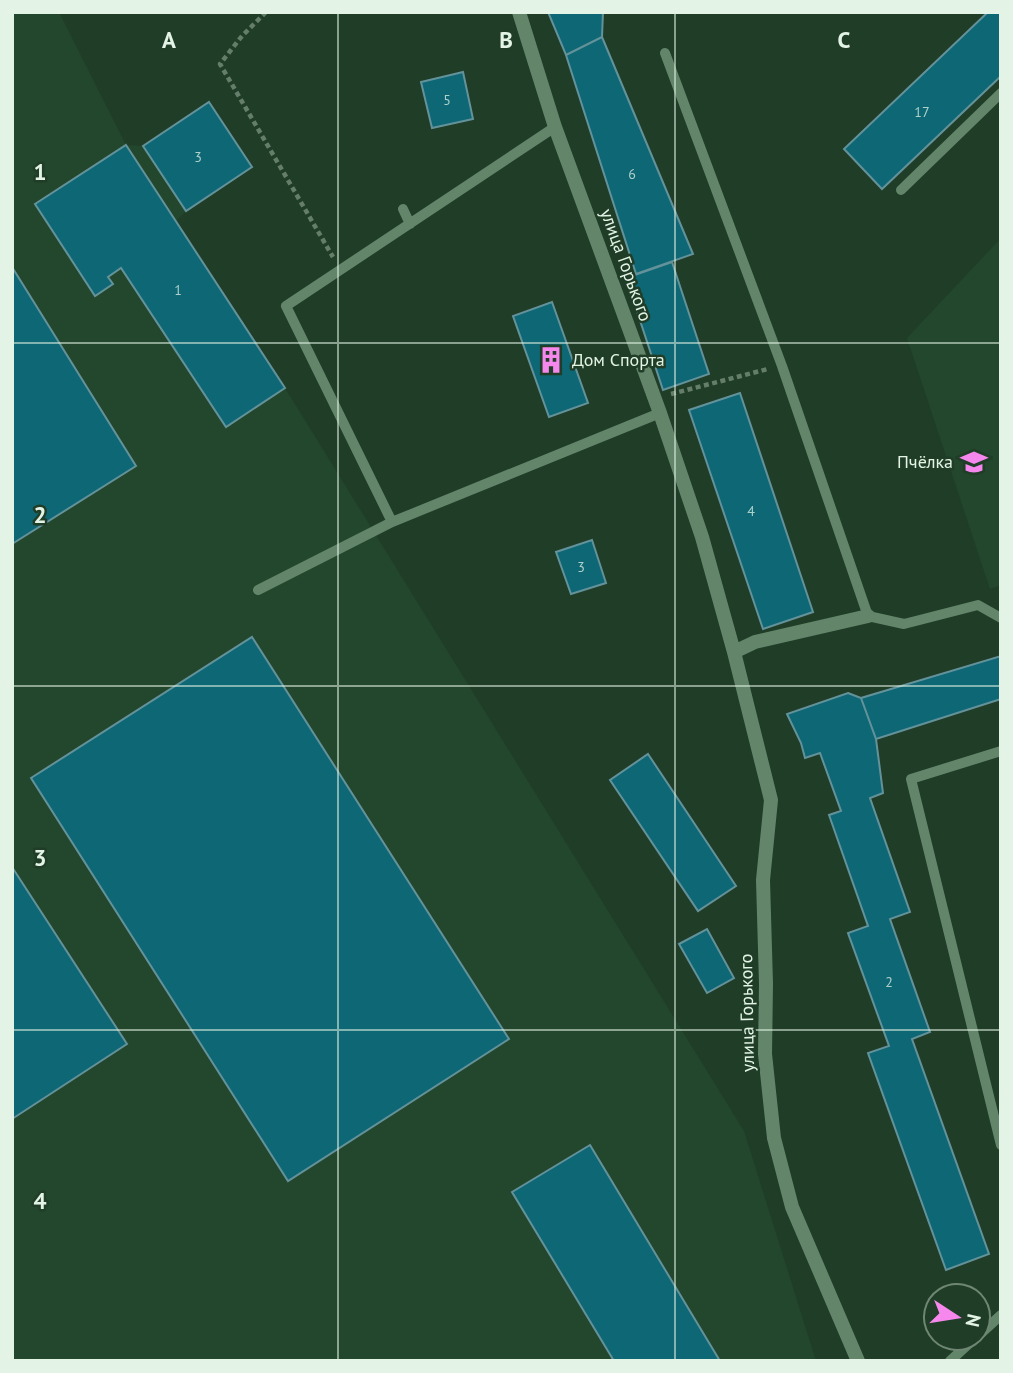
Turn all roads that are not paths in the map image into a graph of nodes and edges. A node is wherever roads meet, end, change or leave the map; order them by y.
1 (519, 12) edge
2 (665, 53) dead end
3 (1001, 93) edge
4 (555, 127) junction
5 (901, 191) dead end
6 (403, 209) dead end
7 (410, 224) junction
8 (660, 412) junction
9 (392, 522) junction
10 (258, 590) dead end
11 (868, 616) junction
12 (1001, 618) edge
13 (734, 652) junction
14 (1001, 751) edge
15 (1001, 1145) edge
16 (858, 1361) edge

1 - 4 street, улица Горького
2 - 11 lane
3 - 5 lane
4 - 7 lane
4 - 8 street, улица Горького
6 - 7 lane
7 - 9 lane
8 - 9 lane
8 - 13 street, улица Горького
9 - 10 lane
11 - 12 lane
11 - 13 street
13 - 16 street, улица Горького
14 - 15 lane

